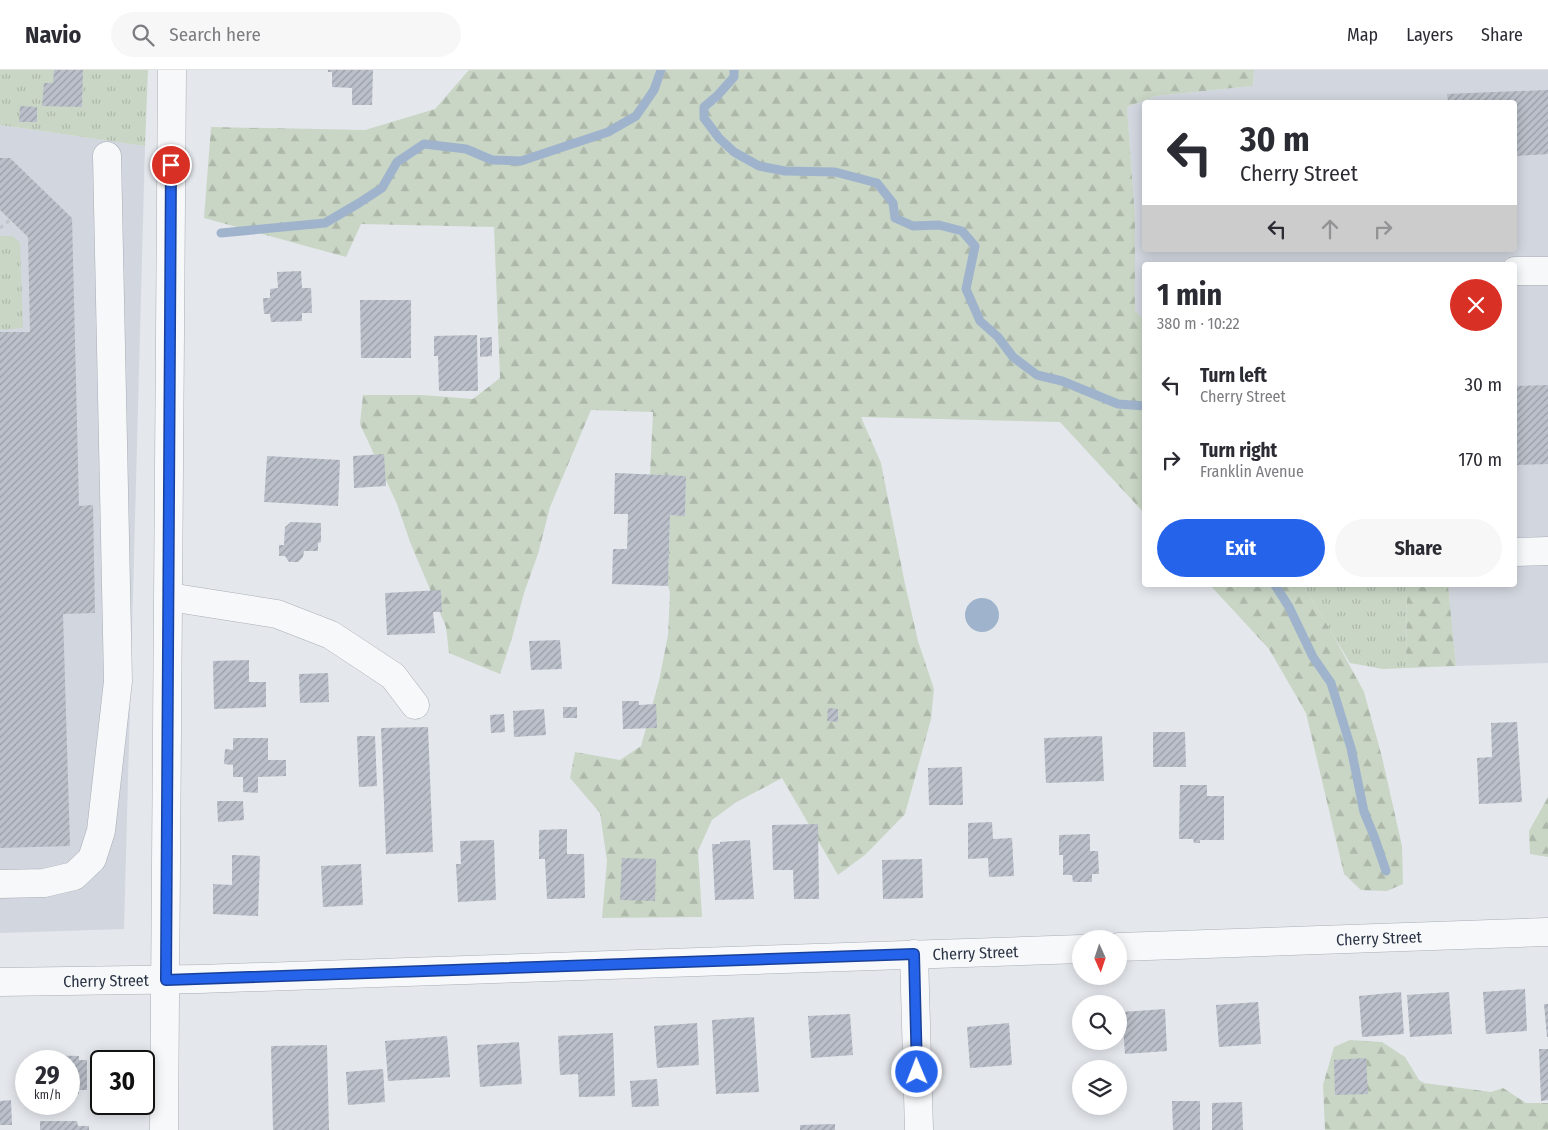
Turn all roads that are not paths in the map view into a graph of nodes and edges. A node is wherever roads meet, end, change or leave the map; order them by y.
1 (172, 70) edge
2 (107, 156) dead end
3 (1517, 271) edge
4 (1548, 271) edge
5 (1517, 552) edge
6 (1548, 552) edge
7 (169, 597) junction
8 (415, 706) dead end
9 (0, 884) edge
10 (1548, 932) edge
11 (1128, 947) edge
12 (1072, 948) edge
13 (914, 954) junction
14 (166, 980) junction
15 (0, 982) edge
16 (164, 1130) edge
17 (919, 1130) edge

1 - 7 street
2 - 9 street
3 - 4 street
5 - 6 street
7 - 8 street
7 - 14 street
10 - 11 street, Cherry Street
12 - 13 street, Cherry Street
13 - 14 street, Cherry Street
13 - 17 street
14 - 15 street, Cherry Street
14 - 16 street

